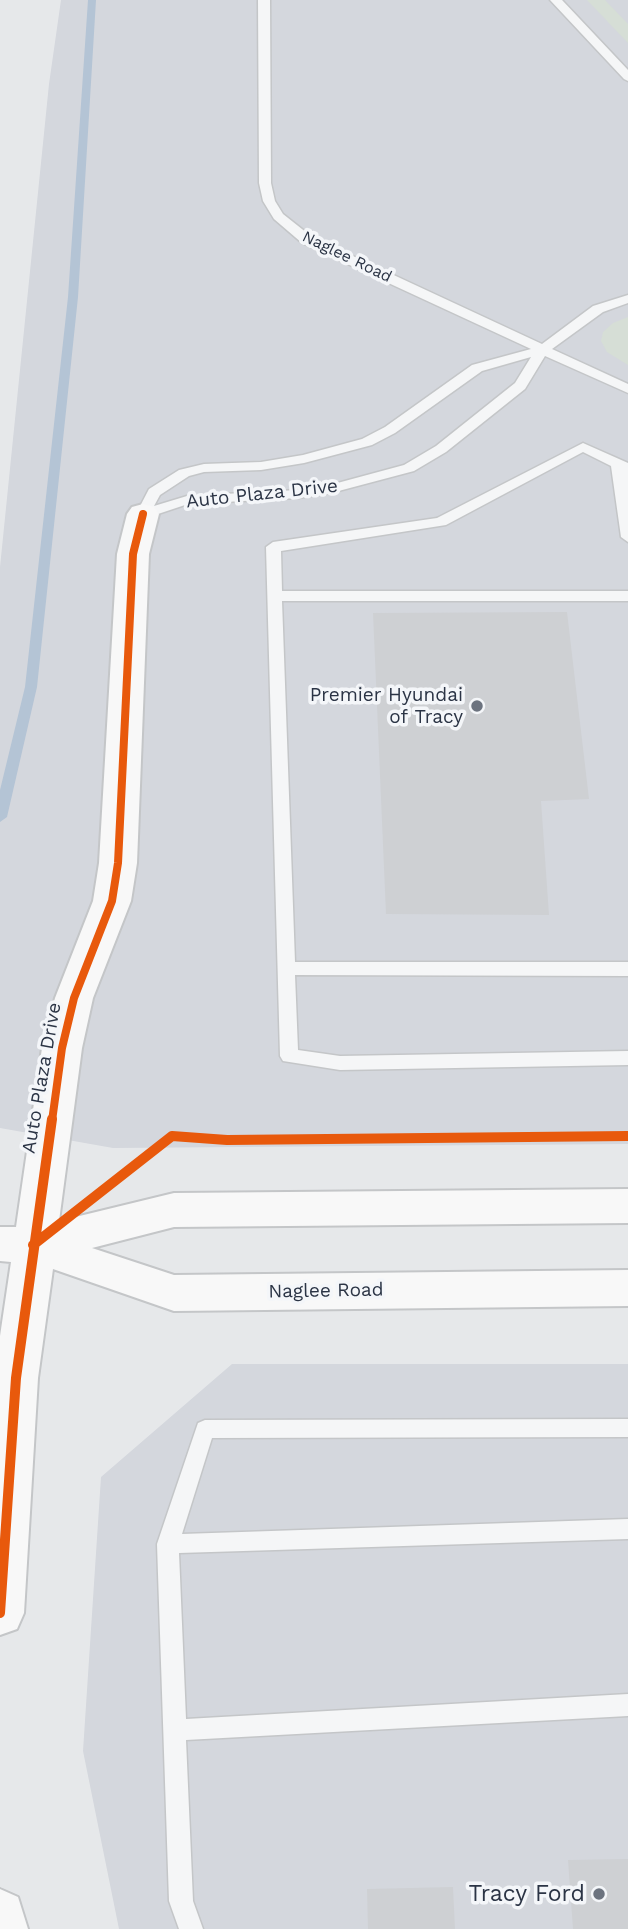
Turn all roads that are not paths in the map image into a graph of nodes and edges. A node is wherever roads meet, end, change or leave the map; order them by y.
1 (264, 0) edge
2 (556, 0) edge
3 (628, 77) edge
4 (628, 299) edge
5 (542, 350) junction
6 (628, 389) edge
7 (623, 466) edge
8 (143, 514) junction
9 (628, 537) edge
10 (275, 596) junction
11 (628, 596) edge
12 (286, 968) junction
13 (628, 969) edge
14 (628, 1058) edge
15 (628, 1206) edge
16 (16, 1244) edge
17 (628, 1288) edge
18 (628, 1428) edge
19 (628, 1529) edge
20 (168, 1544) junction
21 (0, 1613) edge
22 (628, 1705) edge
23 (175, 1730) junction
24 (0, 1915) edge
25 (2, 1929) edge
26 (191, 1929) edge

1 - 5 lane, Naglee Road
2 - 3 lane
4 - 5 lane, Auto Plaza Drive
5 - 6 lane, Naglee Road
5 - 8 lane, Auto Plaza Drive
5 - 8 lane, Auto Plaza Drive
7 - 9 lane
7 - 10 lane
8 - 16 street, Auto Plaza Drive
10 - 11 lane
10 - 12 lane
12 - 13 lane
12 - 14 lane
15 - 16 street
16 - 17 street, Naglee Road
16 - 21 street, Auto Plaza Drive
18 - 20 lane
19 - 20 lane
20 - 23 lane
22 - 23 lane
23 - 26 lane
24 - 25 street

